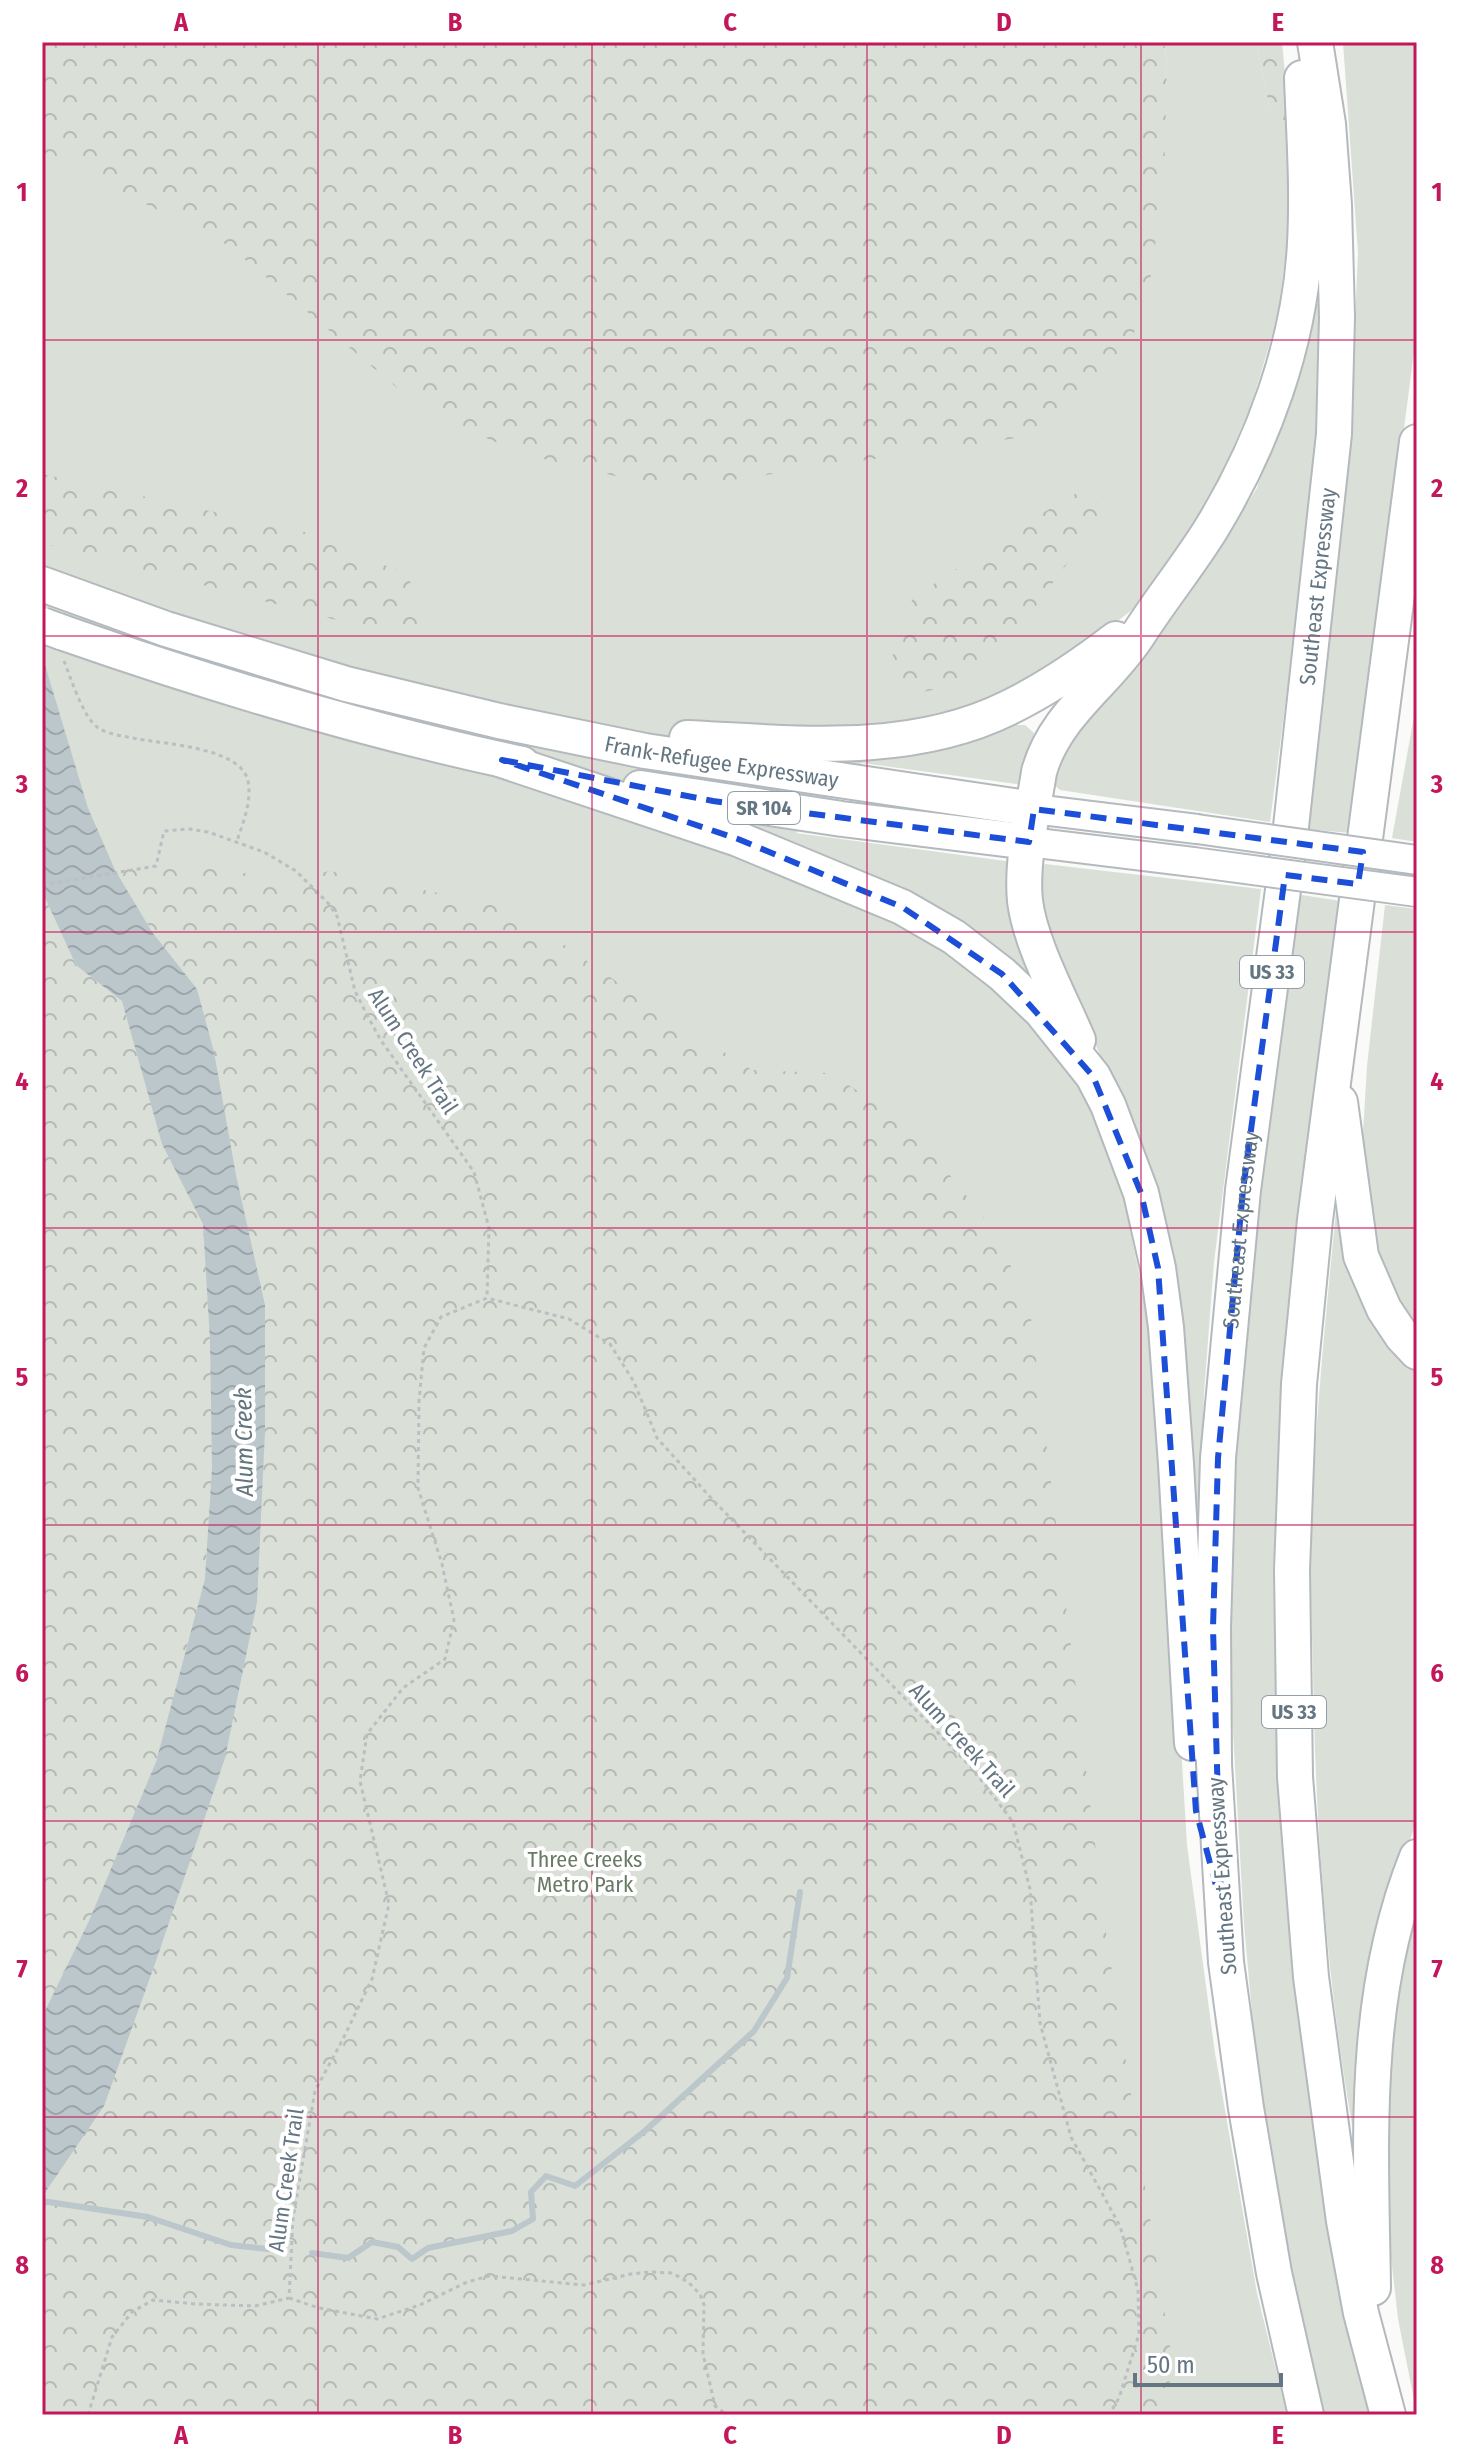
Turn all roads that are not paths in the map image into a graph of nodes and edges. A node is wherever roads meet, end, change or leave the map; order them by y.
1 (1301, 42) edge
2 (1315, 42) edge
3 (1417, 442) edge
4 (52, 587) edge
5 (1159, 602) junction
6 (1417, 611) edge
7 (54, 635) edge
8 (1381, 717) junction
9 (551, 732) junction
10 (502, 760) junction
11 (1031, 825) junction
12 (1417, 860) edge
13 (1417, 892) edge
14 (1334, 1060) junction
15 (1093, 1076) junction
16 (1417, 1352) edge
17 (1417, 1857) edge
18 (1221, 1904) junction
19 (1373, 2360) junction
20 (1306, 2415) edge
21 (1388, 2415) edge

1 - 5 highway
2 - 18 highway, Southeast Expressway / US 33
3 - 8 highway, US 33
4 - 9 highway, Frank-Refugee Expressway / SR 104
5 - 9 highway
5 - 11 highway
6 - 8 highway
7 - 10 highway, Frank-Refugee Expressway / SR 104
8 - 14 highway, US 33
9 - 11 highway, Frank-Refugee Expressway / SR 104
10 - 11 highway, Frank-Refugee Expressway / SR 104
10 - 15 highway
11 - 12 main road, Frank-Refugee Expressway / SR 104, bridge
11 - 13 main road, Frank-Refugee Expressway / SR 104, bridge
11 - 15 highway
14 - 16 highway
14 - 19 highway, US 33
15 - 18 highway
17 - 19 highway
18 - 20 highway, Southeast Expressway / US 33
19 - 21 highway, US 33

